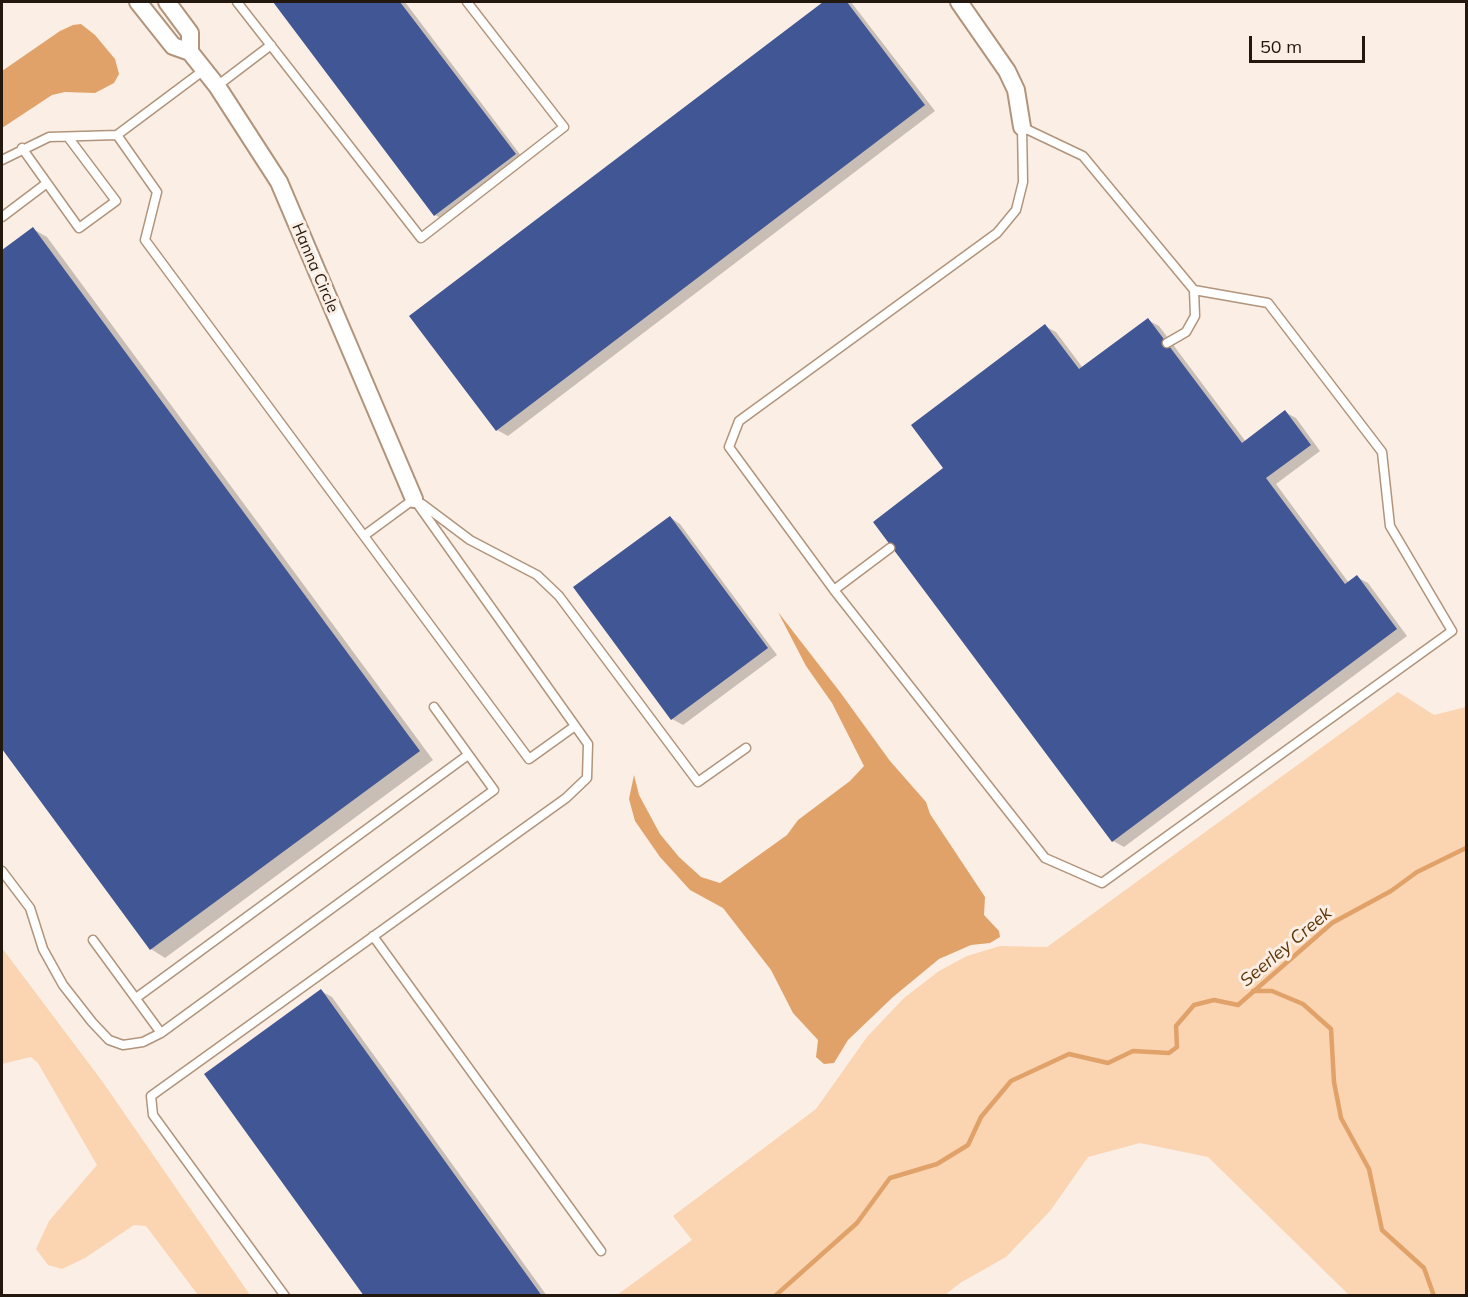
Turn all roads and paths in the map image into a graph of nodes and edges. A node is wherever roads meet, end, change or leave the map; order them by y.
1 (138, 2) edge
2 (166, 2) edge
3 (237, 2) edge
4 (467, 2) edge
5 (958, 2) edge
6 (271, 45) junction
7 (190, 52) junction
8 (204, 70) junction
9 (217, 86) junction
10 (1022, 127) junction
11 (117, 135) junction
12 (68, 137) junction
13 (22, 148) junction
14 (2, 160) edge
15 (47, 183) junction
16 (2, 217) edge
17 (1194, 290) junction
18 (1167, 343) dead end
19 (414, 499) junction
20 (365, 535) junction
21 (890, 548) dead end
22 (834, 590) junction
23 (434, 707) dead end
24 (575, 726) junction
25 (746, 748) dead end
26 (468, 754) junction
27 (2, 871) edge
28 (373, 936) junction
29 (93, 940) dead end
30 (136, 998) junction
31 (161, 1033) junction
32 (601, 1251) dead end
33 (285, 1296) edge

1 - 7 street, Hanna Circle
2 - 7 street, Hanna Circle
3 - 6 lane
4 - 6 lane
5 - 10 street
6 - 9 lane
7 - 8 street, Hanna Circle
8 - 9 street, Hanna Circle
8 - 11 lane
9 - 19 street, Hanna Circle
10 - 17 lane
10 - 22 lane
11 - 12 lane
11 - 20 lane
12 - 13 lane
12 - 15 lane
13 - 14 lane
13 - 15 lane
15 - 16 lane
17 - 18 lane
17 - 22 lane
19 - 20 lane
19 - 24 lane
19 - 25 lane
20 - 24 lane
21 - 22 lane
23 - 26 lane
24 - 28 lane
26 - 30 lane
26 - 31 lane
27 - 31 lane
28 - 32 lane
28 - 33 lane
29 - 30 lane
30 - 31 lane

